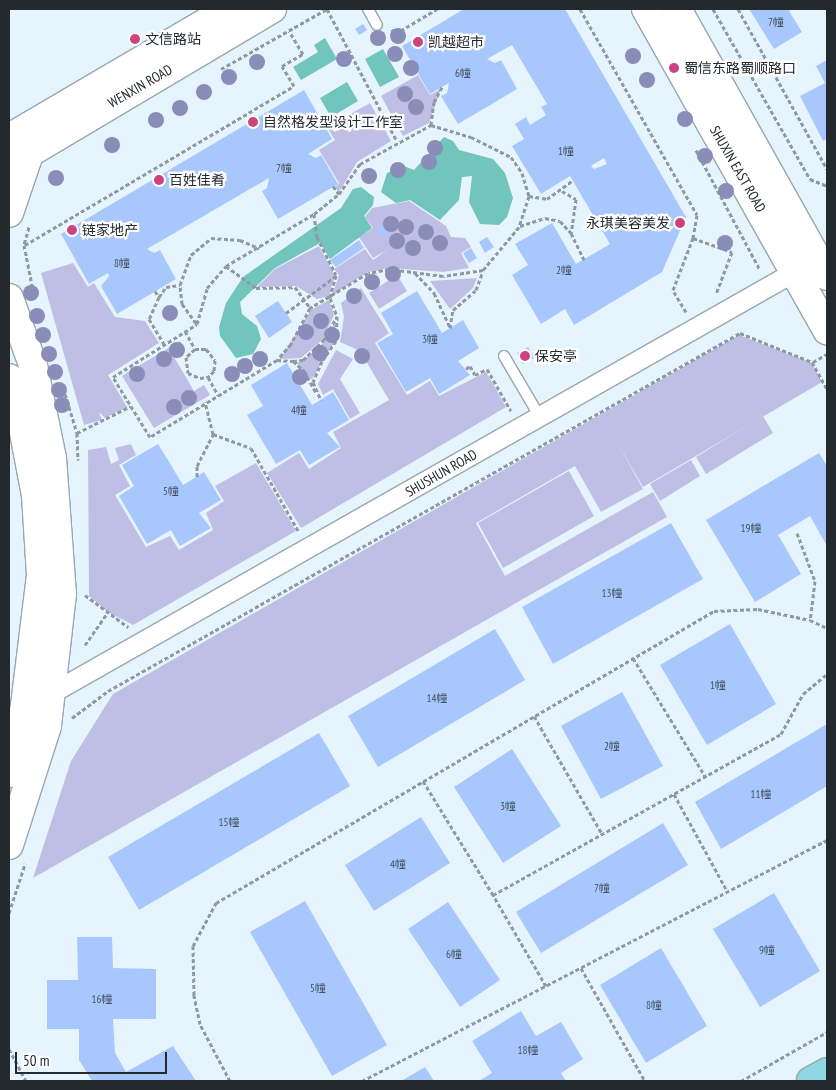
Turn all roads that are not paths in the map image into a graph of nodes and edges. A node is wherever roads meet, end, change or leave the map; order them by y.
1 (229, 9) edge
2 (272, 9) edge
3 (368, 9) edge
4 (646, 9) edge
5 (677, 9) edge
6 (377, 25) dead end
7 (16, 152) edge
8 (20, 215) edge
9 (817, 265) edge
10 (9, 298) edge
11 (827, 330) edge
12 (504, 356) dead end
13 (9, 378) edge
14 (535, 409) junction
15 (53, 692) junction
16 (9, 773) edge
17 (9, 845) edge
18 (827, 1072) edge
19 (811, 1081) edge

1 - 7 main road
2 - 7 main road, WENXIN ROAD
3 - 6 lane
4 - 9 main road, SHUXIN EAST ROAD
5 - 9 main road, SHUXIN EAST ROAD
7 - 8 main road
9 - 11 main road, SHUXIN EAST ROAD
9 - 14 street, SHUSHUN ROAD
10 - 15 main road
12 - 14 lane
13 - 16 main road
14 - 15 street, SHUSHUN ROAD
15 - 17 main road
18 - 19 main road

